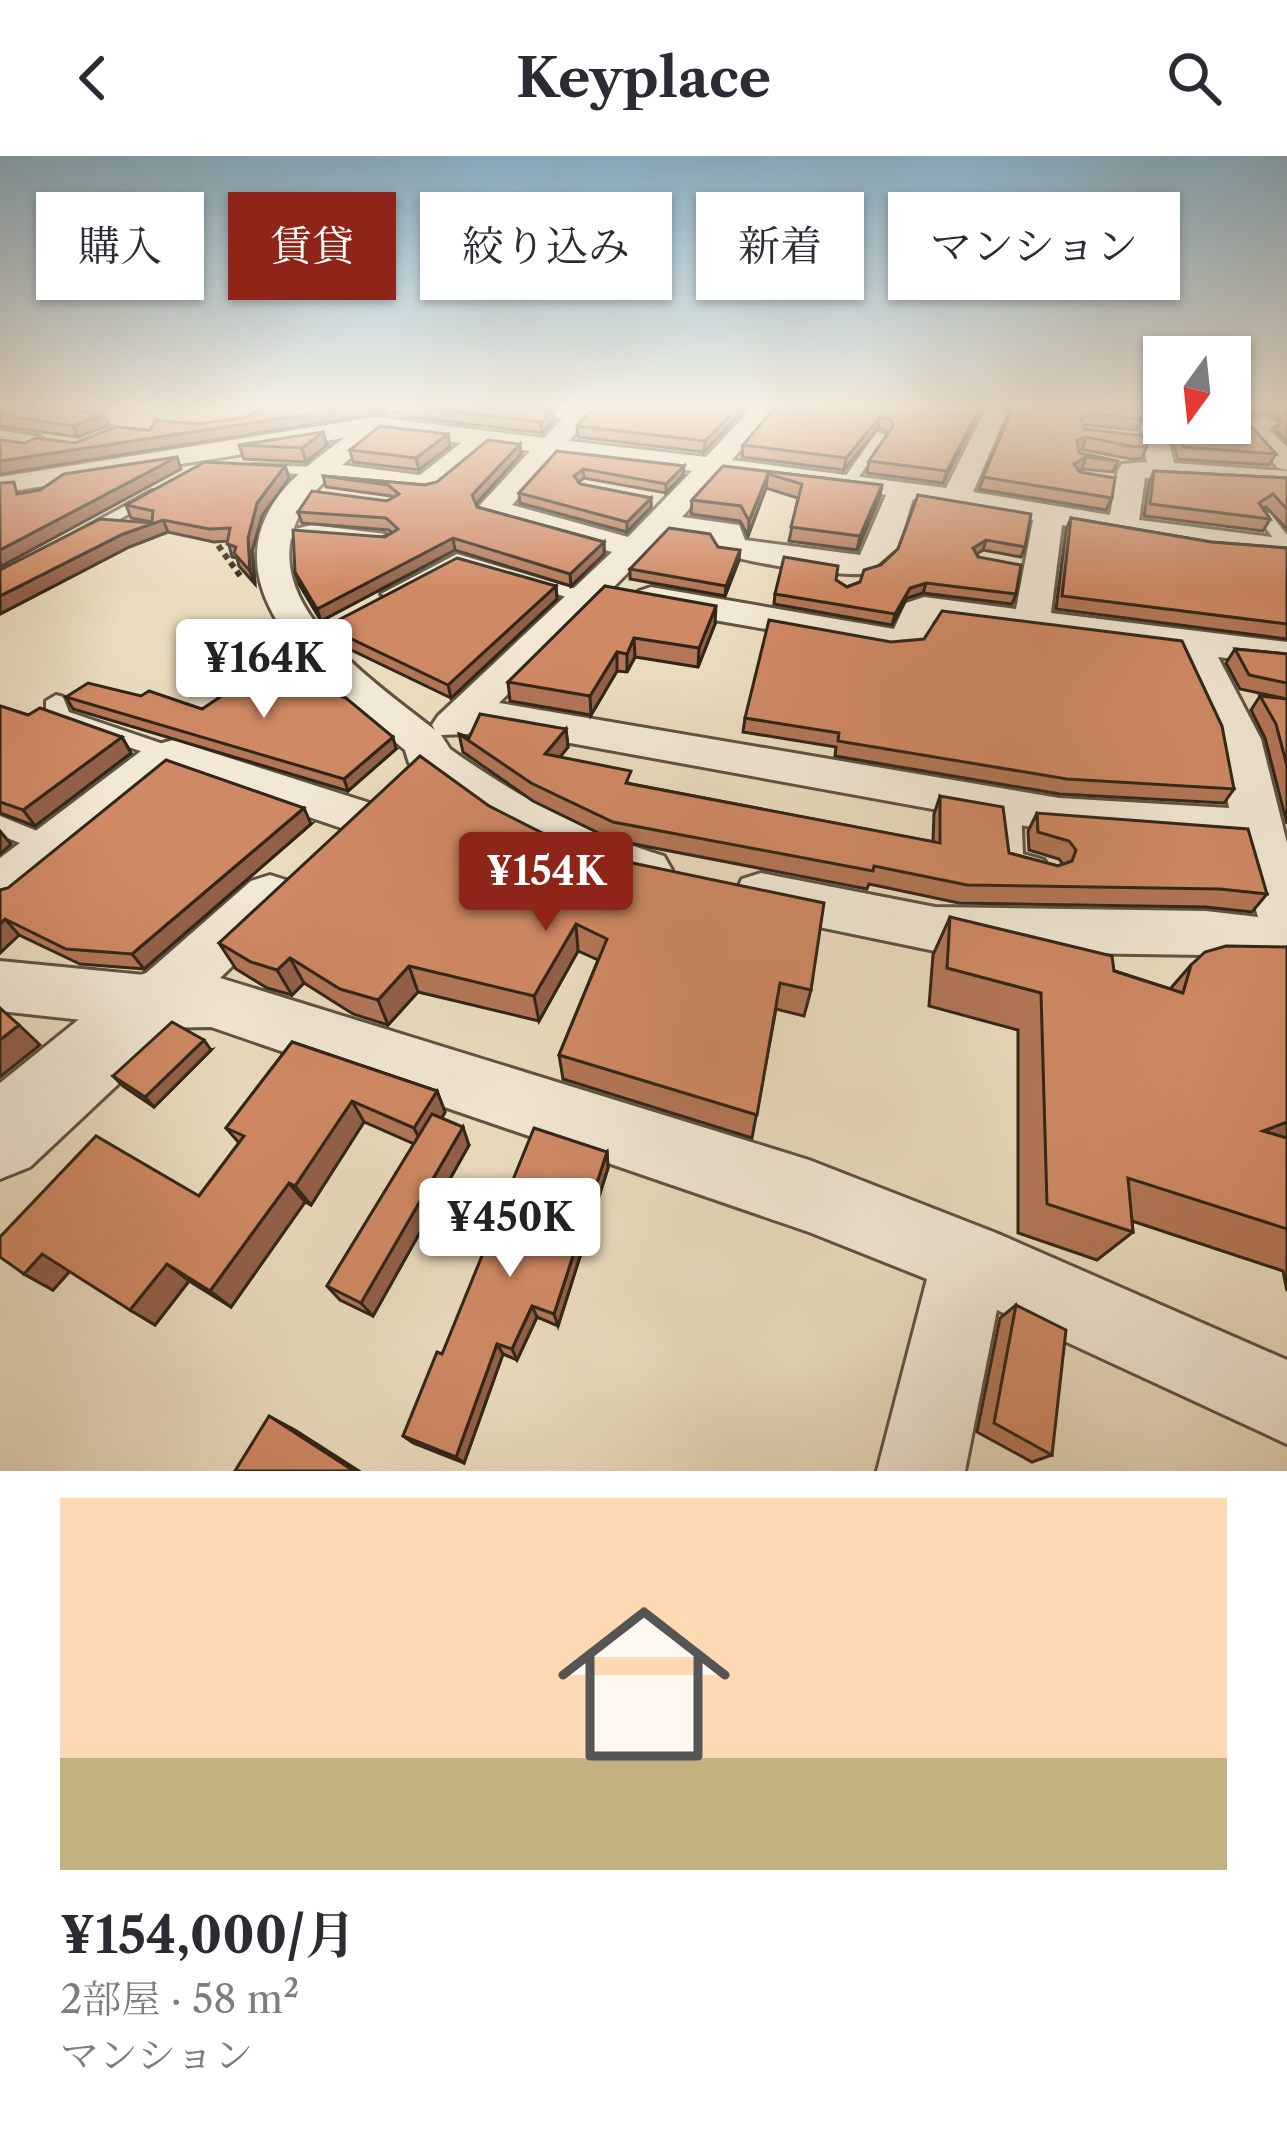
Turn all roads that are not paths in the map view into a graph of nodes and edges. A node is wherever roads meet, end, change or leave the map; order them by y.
1 (165, 466) edge
2 (204, 466) edge
3 (257, 466) edge
4 (334, 466) edge
5 (448, 466) edge
6 (534, 466) edge
7 (699, 466) edge
8 (859, 466) edge
9 (970, 466) edge
10 (1133, 466) edge
11 (1263, 466) edge
12 (711, 468) junction
13 (1132, 474) junction
14 (65, 475) junction
15 (186, 476) edge
16 (849, 482) junction
17 (0, 485) edge
18 (315, 486) junction
19 (166, 488) edge
20 (903, 489) junction
21 (956, 497) junction
22 (29, 499) edge
23 (664, 509) junction
24 (1049, 513) junction
25 (1265, 516) edge
26 (104, 522) junction
27 (127, 525) edge
28 (1123, 527) junction
29 (274, 536) junction
30 (388, 539) edge
31 (62, 545) edge
32 (633, 548) junction
33 (1286, 549) edge
34 (588, 592) junction
35 (365, 607) edge
36 (1032, 620) junction
37 (1191, 642) junction
38 (1287, 654) edge
39 (56, 701) dead end
40 (468, 710) junction
41 (427, 750) junction
42 (172, 754) junction
43 (1009, 806) junction
44 (0, 825) edge
45 (1257, 827) junction
46 (329, 842) junction
47 (50, 846) junction
48 (1049, 870) edge
49 (0, 886) edge
50 (1284, 905) edge
51 (0, 986) edge
52 (155, 1002) junction
53 (0, 1137) edge
54 (970, 1259) junction
55 (1287, 1402) edge
56 (921, 1471) edge

1 - 14 street
2 - 15 lane
3 - 18 lane
4 - 18 street
5 - 18 street
6 - 32 street
7 - 12 street
8 - 16 lane
9 - 21 street
10 - 13 street
11 - 13 street
12 - 16 street
12 - 23 street
13 - 28 street
14 - 17 street
14 - 22 lane
16 - 20 street
18 - 29 street
19 - 26 lane
20 - 21 street
20 - 23 street
21 - 24 street
23 - 32 street
24 - 28 street
24 - 36 street
25 - 33 lane
26 - 27 lane
26 - 31 lane
28 - 33 street
29 - 30 lane
29 - 41 street
32 - 34 street
34 - 35 lane
34 - 36 street
34 - 40 street
36 - 37 street
37 - 38 street
37 - 45 street
39 - 42 lane
40 - 41 street
40 - 43 street
41 - 46 street
41 - 50 street
42 - 46 street
42 - 47 street
43 - 45 street
43 - 48 lane
44 - 47 lane
45 - 50 street
46 - 52 street
47 - 49 street
51 - 52 street
52 - 53 street
52 - 54 street
54 - 55 street
54 - 56 street

